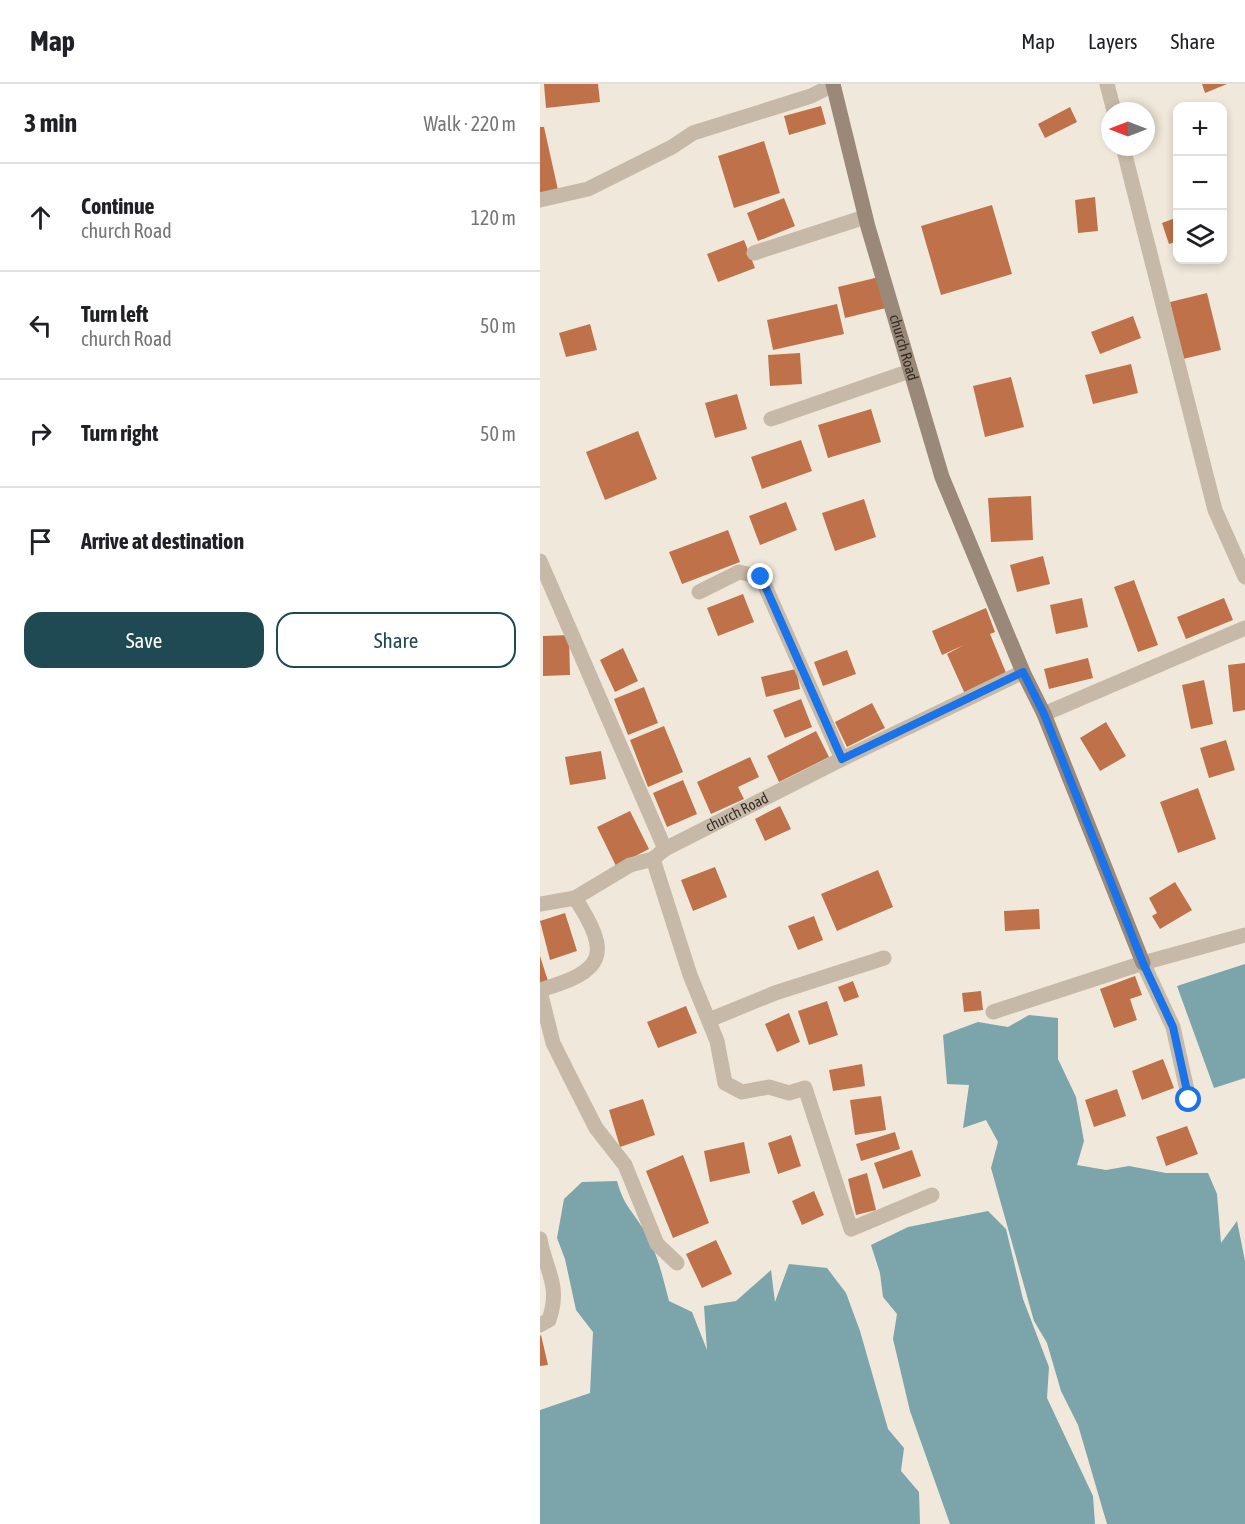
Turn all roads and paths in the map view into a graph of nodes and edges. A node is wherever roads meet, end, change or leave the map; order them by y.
1 (833, 84) edge
2 (1107, 84) edge
3 (1112, 102) edge
4 (1125, 156) edge
5 (540, 200) edge
6 (865, 218) junction
7 (754, 253) dead end
8 (910, 371) junction
9 (771, 419) dead end
10 (540, 561) edge
11 (1245, 577) edge
12 (699, 592) dead end
13 (1245, 628) edge
14 (1023, 672) junction
15 (1044, 714) junction
16 (842, 759) junction
17 (665, 849) junction
18 (653, 859) junction
19 (575, 898) junction
20 (540, 904) edge
21 (1245, 935) edge
22 (884, 957) dead end
23 (1143, 963) junction
24 (540, 991) edge
25 (993, 1012) dead end
26 (709, 1020) junction
27 (1189, 1100) dead end
28 (932, 1195) dead end
29 (540, 1239) edge
30 (677, 1263) dead end
31 (540, 1325) edge

1 - 5 street
1 - 6 street, church Road
2 - 3 street
4 - 11 street
6 - 7 street
6 - 8 street, church Road
8 - 9 street
8 - 14 street, church Road
10 - 17 street
12 - 16 street
13 - 15 street
14 - 15 street, church Road
14 - 16 street, church Road
15 - 23 street, church Road
16 - 17 street, church Road
17 - 18 street, church Road
18 - 19 street, church Road
18 - 26 street
19 - 20 street
19 - 24 street
21 - 23 street
22 - 26 street
23 - 25 street
23 - 27 street, church Road
24 - 30 street
26 - 28 street
29 - 31 street

